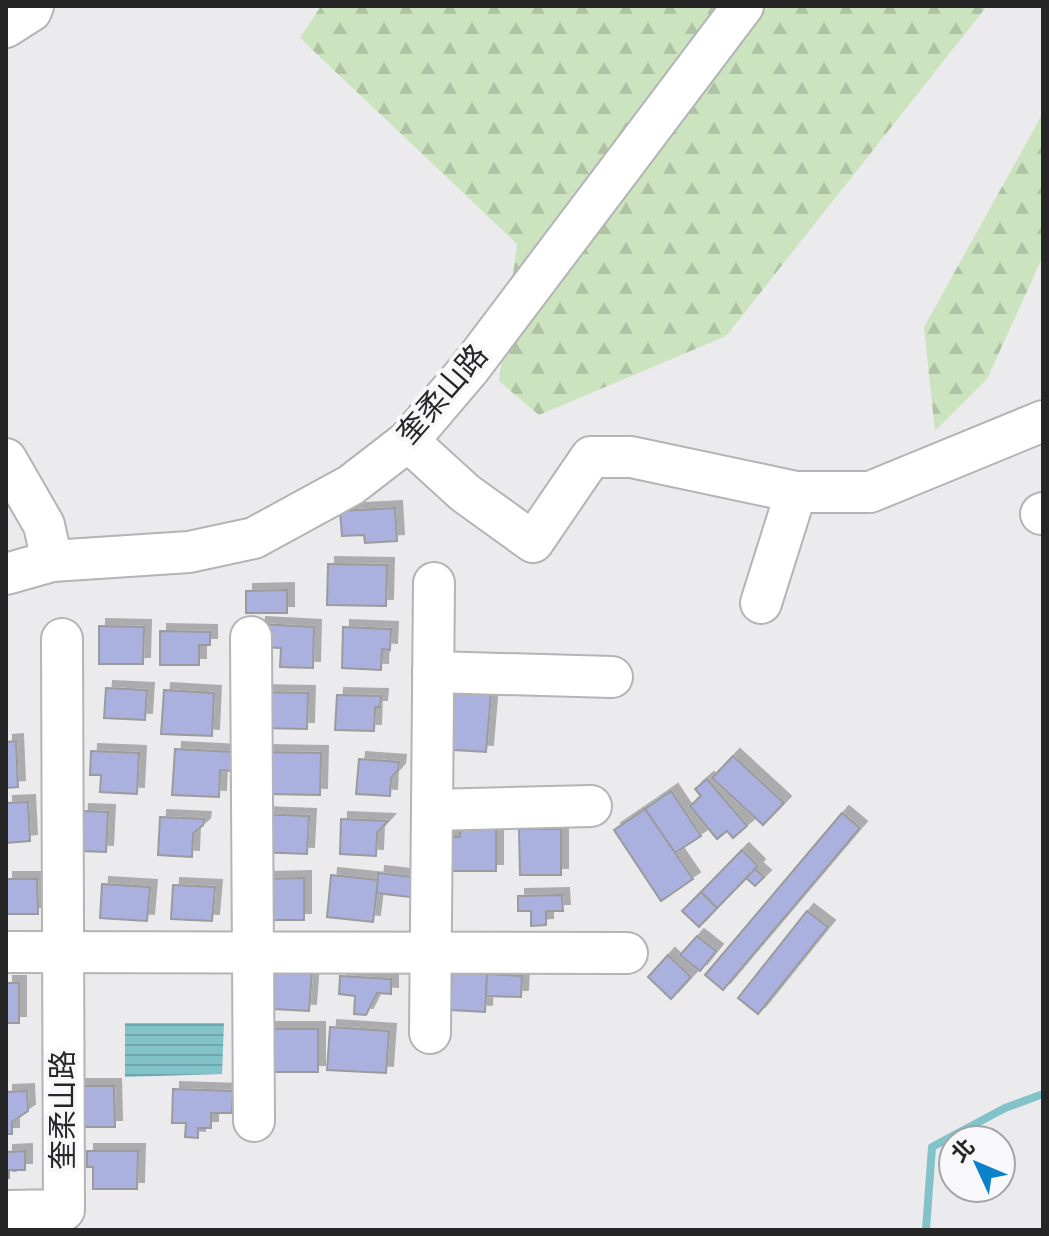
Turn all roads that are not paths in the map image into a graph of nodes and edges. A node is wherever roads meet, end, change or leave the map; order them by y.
1 (33, 6) edge
2 (743, 6) edge
3 (6, 27) edge
4 (1043, 421) edge
5 (408, 441) junction
6 (6, 459) edge
7 (796, 492) junction
8 (52, 561) junction
9 (6, 574) edge
10 (434, 583) dead end
11 (761, 603) dead end
12 (251, 637) dead end
13 (62, 639) dead end
14 (433, 672) junction
15 (612, 677) dead end
16 (591, 806) dead end
17 (432, 810) junction
18 (6, 952) edge
19 (63, 952) junction
20 (253, 953) junction
21 (430, 953) junction
22 (627, 953) dead end
23 (430, 1033) dead end
24 (254, 1121) dead end
25 (6, 1211) edge

1 - 3 street
2 - 5 street, 奎柔山路
4 - 7 street
5 - 7 street
5 - 8 street, 奎柔山路
6 - 8 street
7 - 11 street
8 - 9 street, 奎柔山路
10 - 14 street
12 - 20 street
13 - 19 street, 奎柔山路
14 - 15 street
14 - 17 street
16 - 17 street
17 - 21 street
18 - 19 street
19 - 20 street
19 - 25 street, 奎柔山路
20 - 21 street
20 - 24 street
21 - 22 street
21 - 23 street

